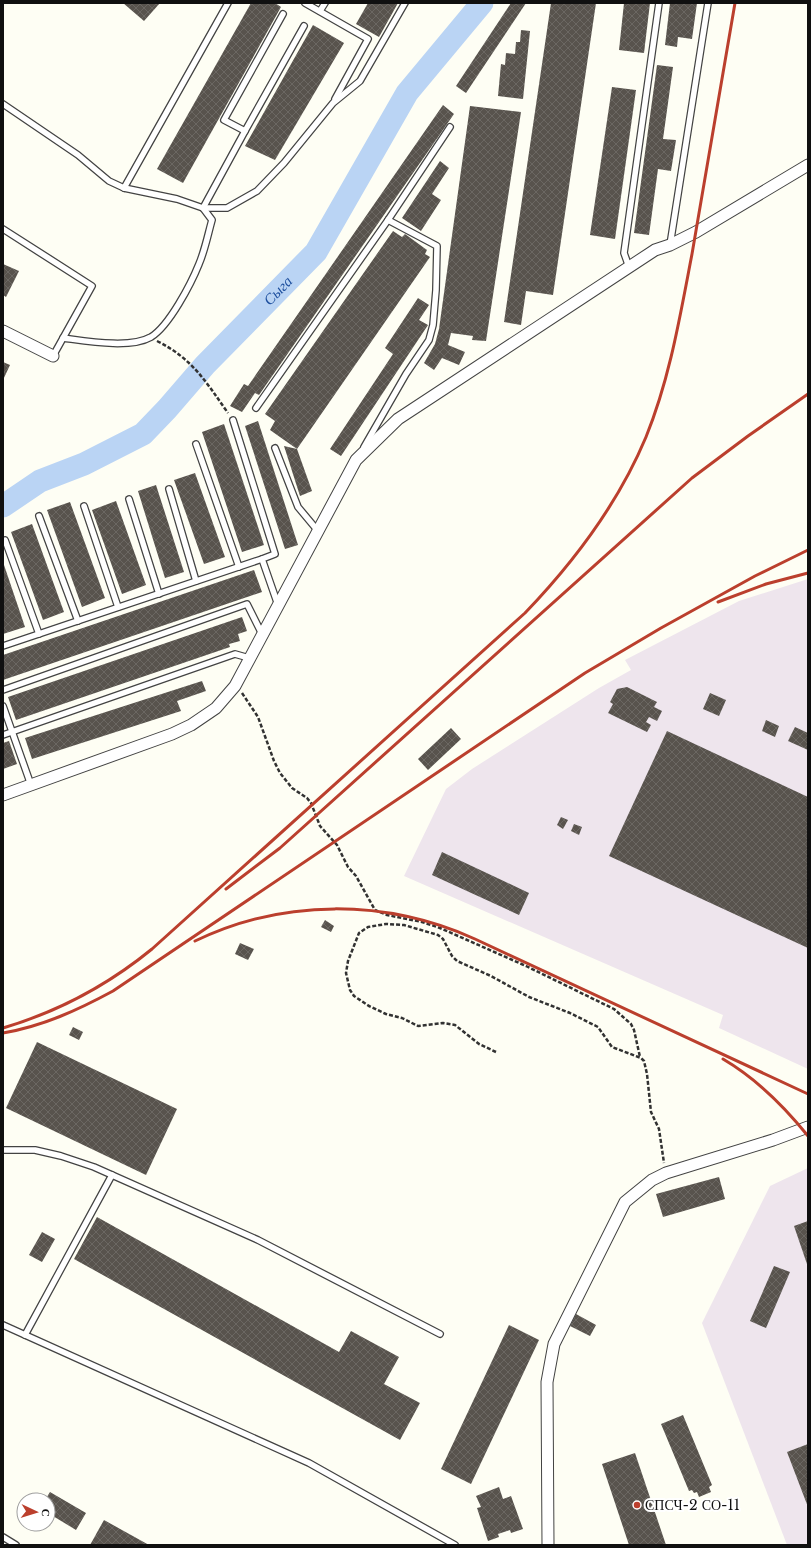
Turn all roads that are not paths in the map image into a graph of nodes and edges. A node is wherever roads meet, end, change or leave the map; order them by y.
1 (228, 3) edge
2 (305, 3) edge
3 (325, 3) edge
4 (405, 3) edge
5 (659, 3) edge
6 (708, 3) edge
7 (320, 11) junction
8 (283, 14) dead end
9 (304, 26) dead end
10 (333, 103) junction
11 (3, 104) edge
12 (450, 127) dead end
13 (245, 132) junction
14 (808, 165) edge
15 (124, 188) junction
16 (202, 208) junction
17 (388, 220) junction
18 (3, 229) edge
19 (670, 245) junction
20 (629, 268) junction
21 (3, 331) edge
22 (63, 338) junction
23 (53, 356) joint
24 (256, 408) dead end
25 (233, 420) road end
26 (196, 444) dead end
27 (275, 448) dead end
28 (356, 460) junction
29 (169, 490) dead end
30 (128, 499) dead end
31 (84, 506) dead end
32 (39, 516) dead end
33 (318, 530) junction
34 (5, 540) dead end
35 (262, 559) junction
36 (239, 567) junction
37 (196, 581) junction
38 (160, 594) junction
39 (278, 605) junction
40 (118, 607) junction
41 (78, 621) junction
42 (39, 634) junction
43 (262, 634) junction
44 (3, 646) edge
45 (249, 658) junction
46 (3, 690) edge
47 (3, 706) edge
48 (12, 732) junction
49 (3, 735) edge
50 (31, 785) junction
51 (3, 795) edge
52 (808, 1127) edge
53 (3, 1150) edge
54 (112, 1175) junction
55 (3, 1325) edge
56 (440, 1334) dead end
57 (26, 1335) junction
58 (3, 1537) edge
59 (16, 1545) edge
60 (455, 1545) edge
61 (548, 1545) edge

1 - 15 lane
2 - 7 lane
3 - 7 lane
4 - 10 lane
5 - 20 lane
6 - 19 lane
7 - 10 lane
8 - 13 lane
9 - 13 lane
10 - 16 lane
11 - 15 lane
12 - 17 lane
13 - 16 lane
14 - 19 street
15 - 16 lane
16 - 22 lane
17 - 24 lane
17 - 28 lane
18 - 22 lane
19 - 20 street
20 - 28 street
21 - 23 street
22 - 23 lane
25 - 35 lane
26 - 36 lane
27 - 33 lane
28 - 33 street
29 - 37 lane
30 - 38 lane
31 - 40 lane
32 - 41 lane
33 - 39 street
34 - 42 lane
35 - 36 lane
35 - 39 lane
36 - 37 lane
37 - 38 lane
38 - 40 lane
39 - 43 street
40 - 41 lane
41 - 42 lane
42 - 44 lane
43 - 45 street
43 - 46 lane
45 - 48 lane
45 - 50 street
47 - 48 lane
48 - 49 lane
48 - 50 lane
50 - 51 street
52 - 61 street
53 - 54 lane
54 - 56 lane
54 - 57 lane
55 - 57 lane
57 - 60 lane
58 - 59 lane

